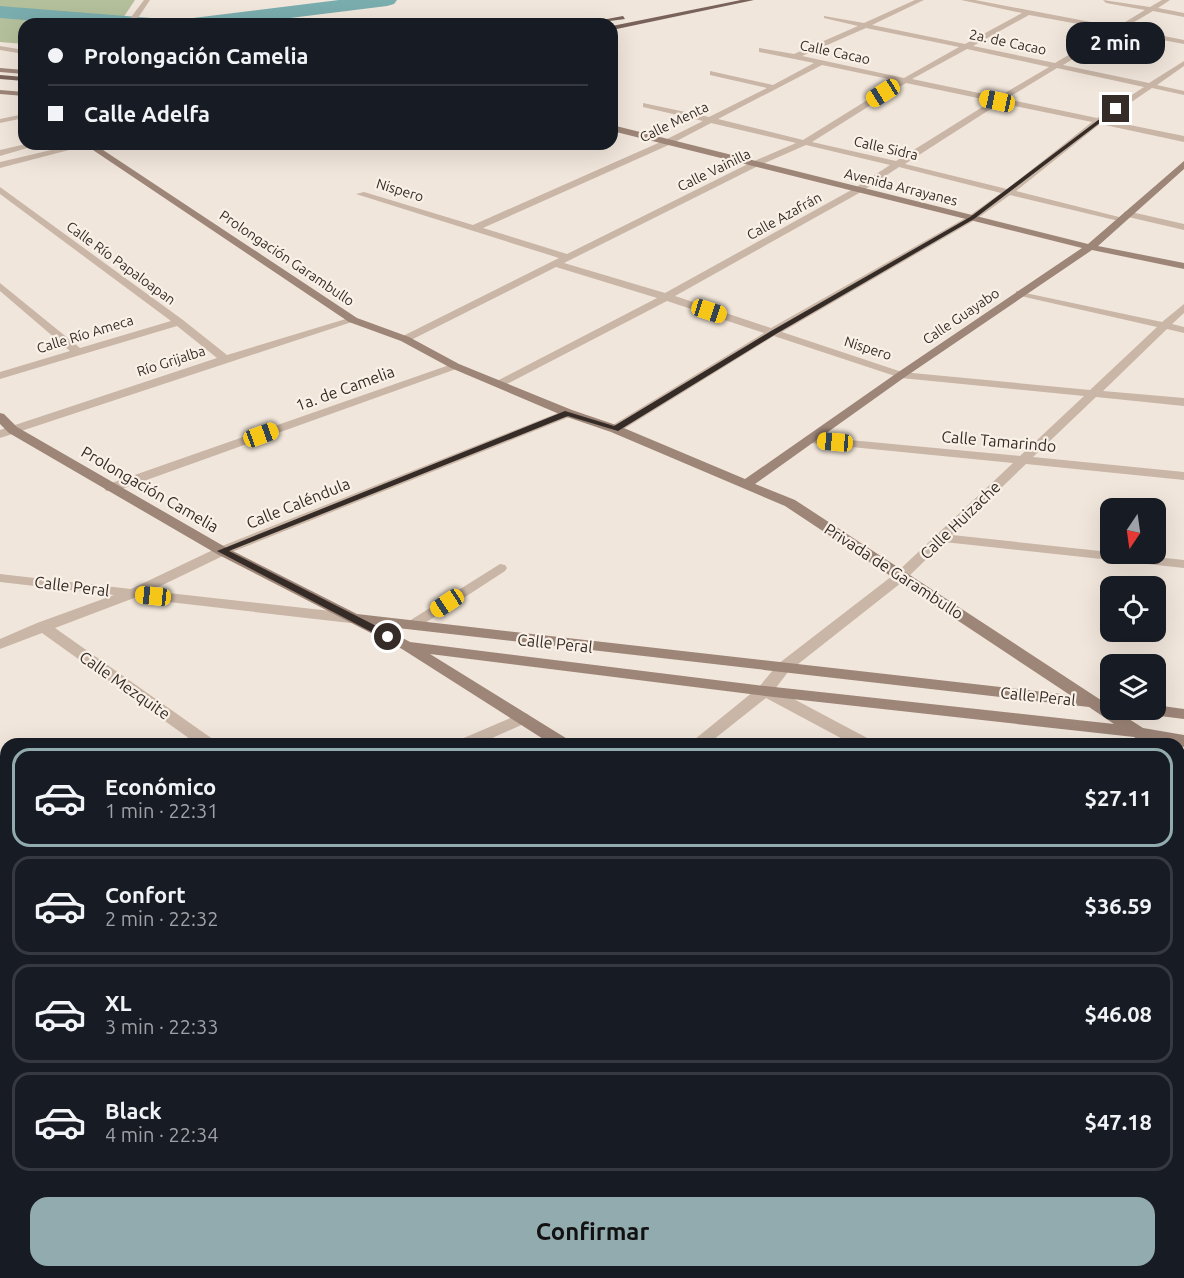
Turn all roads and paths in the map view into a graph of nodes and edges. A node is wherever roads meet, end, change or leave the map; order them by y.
1 (147, 0) edge
2 (718, 0) edge
3 (751, 0) edge
4 (921, 0) edge
5 (964, 0) edge
6 (1167, 0) edge
7 (1106, 1) edge
8 (1151, 9) junction
9 (1029, 12) junction
10 (1184, 15) edge
11 (826, 17) dead end
12 (134, 18) edge
13 (618, 19) edge
14 (863, 26) junction
15 (618, 27) edge
16 (1117, 29) junction
17 (1184, 42) edge
18 (0, 46) edge
19 (18, 46) edge
20 (963, 46) junction
21 (18, 50) edge
22 (762, 50) dead end
23 (794, 57) junction
24 (1184, 63) edge
25 (819, 64) junction
26 (1056, 66) junction
27 (0, 70) edge
28 (18, 72) edge
29 (713, 73) dead end
30 (0, 78) edge
31 (18, 79) edge
32 (903, 81) junction
33 (0, 86) edge
34 (1151, 86) junction
35 (18, 87) edge
36 (774, 87) junction
37 (0, 92) edge
38 (1184, 93) edge
39 (18, 94) edge
40 (997, 101) junction
41 (646, 105) dead end
42 (0, 113) edge
43 (18, 115) edge
44 (18, 117) edge
45 (0, 121) edge
46 (709, 121) junction
47 (1098, 121) junction
48 (618, 130) edge
49 (1184, 139) edge
50 (668, 142) junction
51 (804, 143) junction
52 (18, 149) edge
53 (63, 150) edge
54 (97, 150) edge
55 (0, 153) edge
56 (755, 164) junction
57 (1184, 164) edge
58 (0, 165) edge
59 (900, 165) junction
60 (0, 190) edge
61 (858, 190) junction
62 (1009, 192) junction
63 (361, 194) dead end
64 (5, 198) edge
65 (1123, 217) junction
66 (972, 218) junction
67 (1184, 227) edge
68 (473, 229) junction
69 (1089, 247) junction
70 (567, 257) junction
71 (555, 264) junction
72 (1184, 266) edge
73 (0, 286) edge
74 (1020, 293) junction
75 (666, 297) junction
76 (1184, 307) edge
77 (353, 320) junction
78 (178, 322) junction
79 (1164, 326) junction
80 (1184, 330) edge
81 (773, 332) junction
82 (405, 339) junction
83 (77, 352) junction
84 (225, 359) junction
85 (455, 366) junction
86 (901, 375) junction
87 (0, 376) edge
88 (499, 384) junction
89 (1093, 393) junction
90 (1184, 402) edge
91 (568, 413) junction
92 (0, 417) edge
93 (615, 429) junction
94 (6, 432) edge
95 (811, 440) junction
96 (1024, 459) junction
97 (1184, 476) edge
98 (748, 483) junction
99 (111, 488) junction
100 (941, 538) junction
101 (222, 551) junction
102 (1184, 564) edge
103 (500, 568) dead end
104 (901, 576) junction
105 (0, 578) edge
106 (130, 594) junction
107 (350, 618) junction
108 (42, 626) junction
109 (411, 626) junction
110 (0, 644) edge
111 (407, 646) junction
112 (783, 668) junction
113 (765, 691) junction
114 (1093, 702) junction
115 (1100, 703) edge
116 (1166, 712) edge
117 (1184, 714) edge
118 (522, 718) junction
119 (1137, 732) junction
120 (200, 738) edge
121 (478, 738) edge
122 (554, 738) edge
123 (705, 738) edge
124 (854, 738) edge
125 (1146, 738) edge
126 (1168, 738) edge

1 - 12 street
2 - 13 main road
3 - 15 main road
4 - 14 street
5 - 9 street
6 - 8 street, Calle Azafrán
7 - 8 street
8 - 10 street
8 - 16 street, Calle Azafrán
9 - 16 street
9 - 20 street, Calle Vainilla
11 - 14 street, 2a. de Cacao
14 - 20 street, 2a. de Cacao
14 - 23 street
16 - 17 street
16 - 26 street, Calle Azafrán
18 - 19 street
18 - 21 street
20 - 26 street, 2a. de Cacao
20 - 32 street, Calle Vainilla
22 - 23 street, Calle Cacao
23 - 25 street, Calle Cacao
24 - 34 street
25 - 32 street, Calle Cacao
25 - 36 street, Calle Menta
26 - 34 street, 2a. de Cacao
26 - 40 street, Calle Azafrán
27 - 28 main road
29 - 36 street
30 - 31 main road
32 - 40 street, Calle Cacao
32 - 51 street, Calle Vainilla
33 - 35 main road
34 - 38 street, 2a. de Cacao
34 - 47 street
36 - 46 street, Calle Menta
37 - 39 main road
40 - 47 street, Calle Cacao
40 - 59 street, Calle Azafrán
41 - 46 street, Calle Sidra
42 - 43 street
44 - 45 street
46 - 50 street, Calle Menta
46 - 51 street, Calle Sidra
47 - 49 street, Calle Cacao
47 - 62 street
48 - 50 main road, Avenida Arrayanes
50 - 56 main road, Avenida Arrayanes
50 - 68 street, Calle Menta
51 - 56 street, Calle Vainilla
51 - 59 street, Calle Sidra
52 - 55 street
53 - 58 street
54 - 77 main road, Prolongación Garambullo
56 - 61 main road, Avenida Arrayanes
56 - 70 street, Calle Vainilla
57 - 65 main road, Calle Guayabo
59 - 61 street, Calle Azafrán
59 - 62 street, Calle Sidra
60 - 64 street, Calle Río Papaloapan
61 - 66 main road, Avenida Arrayanes
61 - 75 street, Calle Azafrán
62 - 65 street, Calle Sidra
62 - 66 street
63 - 68 street, Nispero
64 - 78 street, Calle Río Papaloapan
65 - 67 street, Calle Sidra
65 - 69 main road, Calle Guayabo
66 - 69 main road, Avenida Arrayanes
66 - 81 street
68 - 70 street, Nispero
69 - 72 main road, Avenida Arrayanes
69 - 74 main road, Calle Guayabo
70 - 71 street, Calle Vainilla
71 - 75 street, Nispero
71 - 82 street, Calle Vainilla
73 - 83 street
74 - 79 street
74 - 86 main road, Calle Guayabo
75 - 81 street, Nispero
75 - 88 street, Calle Azafrán
76 - 79 street, Calle Huizache
77 - 82 main road, Prolongación Garambullo
77 - 84 street, Río Grijalba
78 - 83 street, Calle Río Ameca
78 - 84 street, Calle Río Papaloapan
79 - 80 street
79 - 89 street, Calle Huizache
81 - 86 street, Nispero
81 - 93 street
82 - 85 main road, Prolongación Garambullo
83 - 87 street, Calle Río Ameca
84 - 94 street, Río Grijalba
85 - 88 main road, Prolongación Garambullo
85 - 99 street, 1a. de Camelia
86 - 89 street, Nispero
86 - 95 main road, Calle Guayabo
88 - 91 main road, Prolongación Garambullo
89 - 90 street, Nispero
89 - 96 street, Calle Huizache
91 - 93 main road, Prolongación Garambullo
91 - 101 street, Calle Caléndula
92 - 94 main road, Prolongación Camelia
93 - 98 main road, Privada de Garambullo
94 - 99 main road, Prolongación Camelia
95 - 96 street, Calle Tamarindo
95 - 98 main road, Calle Guayabo
96 - 97 street, Calle Tamarindo
96 - 100 street, Calle Huizache
98 - 104 main road, Privada de Garambullo
99 - 101 main road, Prolongación Camelia
100 - 102 street
100 - 104 street, Calle Huizache
101 - 106 street, Calle Caléndula
101 - 107 main road, Prolongación Camelia
103 - 109 street
104 - 112 street, Calle Huizache
104 - 114 main road, Privada de Garambullo
105 - 106 street, Calle Peral
106 - 107 street, Calle Peral
106 - 108 street, Calle Caléndula
107 - 109 main road, Calle Peral
107 - 111 main road, Prolongación Camelia
108 - 110 street, Calle Caléndula
108 - 120 street, Calle Mezquite
109 - 112 main road, Calle Peral
111 - 113 main road, Calle Peral
111 - 118 main road, Prolongación Camelia
112 - 113 street, Calle Huizache
112 - 114 main road, Calle Peral
113 - 119 main road, Calle Peral
113 - 123 street, Calle Huizache
113 - 124 street
114 - 115 main road, Calle Peral
114 - 119 main road, Privada de Garambullo
116 - 117 main road
118 - 121 street
118 - 122 main road, Prolongación Camelia
119 - 125 main road, Privada de Garambullo
119 - 126 main road, Calle Peral

